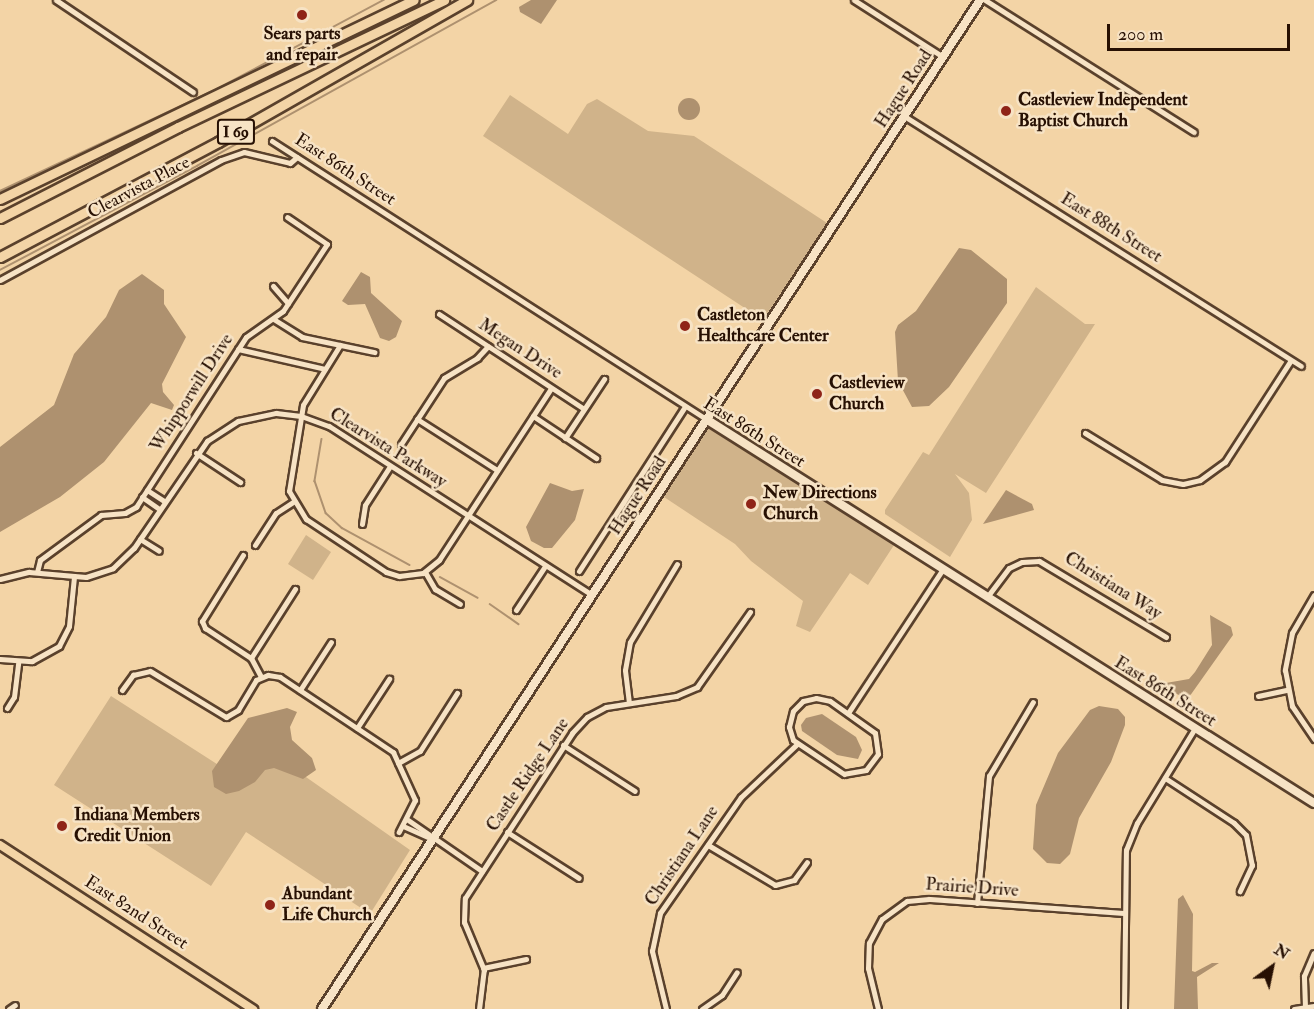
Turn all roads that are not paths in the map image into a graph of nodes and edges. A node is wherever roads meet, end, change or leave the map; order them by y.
1 (56, 0) edge
2 (414, 0) edge
3 (444, 0) edge
4 (467, 0) edge
5 (855, 0) edge
6 (980, 0) edge
7 (985, 0) edge
8 (943, 57) junction
9 (194, 92) dead end
10 (904, 116) junction
11 (1194, 132) dead end
12 (272, 141) dead end
13 (297, 157) junction
14 (0, 199) edge
15 (287, 217) dead end
16 (0, 218) edge
17 (0, 257) edge
18 (0, 280) edge
19 (273, 286) dead end
20 (288, 303) junction
21 (439, 314) dead end
22 (275, 320) junction
23 (340, 345) junction
24 (488, 346) junction
25 (238, 349) junction
26 (374, 352) dead end
27 (1291, 360) junction
28 (1301, 366) dead end
29 (325, 369) junction
30 (604, 379) dead end
31 (552, 388) junction
32 (684, 408) junction
33 (584, 409) junction
34 (301, 416) junction
35 (533, 416) junction
36 (417, 419) junction
37 (706, 419) junction
38 (1085, 433) dead end
39 (565, 438) junction
40 (401, 444) dead end
41 (196, 453) junction
42 (596, 458) dead end
43 (390, 466) junction
44 (497, 470) junction
45 (240, 482) dead end
46 (147, 490) junction
47 (142, 497) junction
48 (164, 501) junction
49 (292, 502) junction
50 (159, 509) junction
51 (467, 516) junction
52 (362, 525) dead end
53 (140, 539) junction
54 (255, 545) dead end
55 (159, 551) dead end
56 (243, 555) dead end
57 (677, 564) dead end
58 (545, 566) junction
59 (943, 569) junction
60 (579, 571) dead end
61 (37, 572) junction
62 (425, 572) junction
63 (74, 577) junction
64 (0, 579) edge
65 (295, 589) dead end
66 (591, 595) junction
67 (1314, 595) edge
68 (987, 597) junction
69 (460, 604) dead end
70 (516, 610) dead end
71 (750, 612) dead end
72 (1166, 637) dead end
73 (331, 642) dead end
74 (251, 658) junction
75 (0, 659) edge
76 (18, 662) junction
77 (261, 677) junction
78 (389, 679) dead end
79 (122, 690) dead end
80 (300, 690) junction
81 (1287, 690) junction
82 (457, 693) dead end
83 (1258, 696) dead end
84 (629, 702) junction
85 (1033, 702) dead end
86 (7, 708) dead end
87 (848, 713) junction
88 (357, 728) junction
89 (1195, 728) junction
90 (1314, 739) edge
91 (796, 744) junction
92 (564, 745) junction
93 (398, 763) junction
94 (1165, 778) junction
95 (635, 791) dead end
96 (1314, 803) edge
97 (408, 820) junction
98 (403, 826) junction
99 (399, 832) dead end
100 (507, 832) junction
101 (432, 839) junction
102 (0, 845) edge
103 (708, 845) junction
104 (807, 862) dead end
105 (482, 871) junction
106 (579, 878) dead end
107 (1240, 891) dead end
108 (977, 903) junction
109 (1125, 913) junction
110 (1314, 953) edge
111 (526, 960) dead end
112 (483, 968) junction
113 (737, 972) dead end
114 (1314, 1006) edge
115 (1305, 1007) junction
116 (253, 1009) edge
117 (322, 1009) edge
118 (479, 1009) edge
119 (666, 1009) edge
120 (702, 1009) edge
121 (878, 1009) edge
122 (1125, 1009) edge
123 (1294, 1009) edge

1 - 9 street
2 - 14 highway, I 69
3 - 16 highway
4 - 17 highway, I 69
5 - 8 street
6 - 8 street, Hague Road
7 - 11 street
8 - 10 street, Hague Road
10 - 27 street, East 88th Street
10 - 37 street, Hague Road
12 - 13 street, East 86th Street
13 - 18 street, Clearvista Place
13 - 32 street, East 86th Street
15 - 20 street, Whipporwill Drive
19 - 20 street
20 - 22 street, Whipporwill Drive
21 - 24 street, Megan Drive
22 - 23 street
22 - 25 street, Whipporwill Drive
23 - 26 street
23 - 29 street
24 - 31 street, Megan Drive
24 - 36 street
25 - 29 street
25 - 46 street, Whipporwill Drive
27 - 28 street, East 88th Street
27 - 38 street
29 - 34 street
30 - 33 street
31 - 33 street, Megan Drive
31 - 35 street
32 - 37 street, East 86th Street
32 - 60 street, Hague Road
33 - 39 street
34 - 41 street, Clearvista Parkway
34 - 43 street, Clearvista Parkway
34 - 49 street
35 - 39 street
35 - 44 street
36 - 40 street
36 - 44 street
37 - 59 street, East 86th Street
37 - 66 street, Hague Road
39 - 42 street
41 - 45 street
41 - 48 street, Clearvista Parkway
43 - 51 street, Clearvista Parkway
43 - 52 street
44 - 51 street
46 - 47 street, Whipporwill Drive
46 - 48 street
47 - 50 street
47 - 61 street, Whipporwill Drive
48 - 50 street, Clearvista Parkway
49 - 54 street
49 - 62 street
50 - 53 street, Clearvista Parkway
51 - 58 street, Clearvista Parkway
51 - 62 street
53 - 55 street
53 - 63 street, Clearvista Parkway
56 - 74 street
57 - 84 street
58 - 66 street, Clearvista Parkway
58 - 70 street
59 - 68 street, East 86th Street
59 - 87 street
61 - 63 street, Clearvista Parkway
61 - 64 street, Clearvista Parkway
62 - 69 street
63 - 76 street
65 - 74 street
66 - 101 street, Hague Road
67 - 81 street
68 - 72 street, Christiana Way
68 - 89 street, East 86th Street
71 - 84 street, Castle Ridge Lane
73 - 80 street
74 - 77 street
75 - 76 street
76 - 86 street
77 - 79 street
77 - 80 street
78 - 88 street
80 - 88 street
81 - 83 street
81 - 90 street
82 - 93 street
84 - 92 street, Castle Ridge Lane
85 - 108 street
87 - 91 street
87 - 91 street
88 - 93 street
89 - 94 street
89 - 96 street, East 86th Street
91 - 103 street, Christiana Lane
92 - 95 street
92 - 100 street, Castle Ridge Lane
93 - 97 street
94 - 107 street
94 - 109 street
97 - 98 street
97 - 101 street
98 - 99 street
98 - 101 street
100 - 105 street, Castle Ridge Lane
100 - 106 street
101 - 105 street
101 - 117 street, Hague Road
102 - 116 main road, East 82nd Street
103 - 104 street
103 - 119 street, Christiana Lane
105 - 112 street, Castle Ridge Lane
108 - 109 street, Prairie Drive
108 - 121 street, Prairie Drive
109 - 122 street
110 - 115 street
111 - 112 street
112 - 118 street, Castle Ridge Lane
113 - 120 street
114 - 115 street
115 - 123 street

